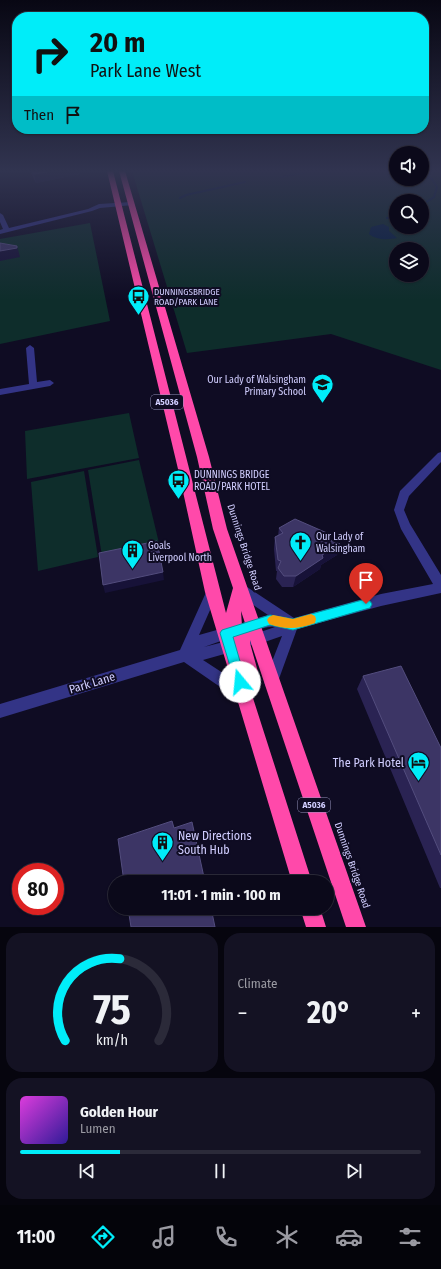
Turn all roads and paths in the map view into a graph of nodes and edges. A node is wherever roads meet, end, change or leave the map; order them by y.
1 (72, 214) edge
2 (127, 214) edge
3 (128, 214) edge
4 (0, 215) edge
5 (7, 230) junction
6 (0, 232) edge
7 (30, 348) dead end
8 (50, 383) dead end
9 (33, 386) junction
10 (0, 392) edge
11 (441, 456) edge
12 (441, 587) edge
13 (240, 589) junction
14 (212, 592) junction
15 (293, 624) junction
16 (256, 631) junction
17 (234, 638) junction
18 (185, 655) junction
19 (271, 682) junction
20 (244, 695) junction
21 (0, 711) edge
22 (300, 875) edge
23 (312, 915) edge
24 (316, 927) edge
25 (356, 927) edge

1 - 5 street
2 - 14 highway, Dunnings Bridge Road / A5036
3 - 13 highway, Dunnings Bridge Road / A5036
4 - 5 street
5 - 6 street
7 - 9 street
8 - 9 street
9 - 10 street
11 - 12 street
12 - 15 street
13 - 15 street
13 - 16 highway, Dunnings Bridge Road / A5036
13 - 17 highway
14 - 17 highway, Dunnings Bridge Road / A5036
14 - 18 street
15 - 16 street
15 - 19 street
16 - 17 highway
16 - 19 highway, Dunnings Bridge Road / A5036
17 - 18 street, Park Lane
17 - 20 highway, Dunnings Bridge Road / A5036
18 - 20 street
18 - 21 street, Park Lane
19 - 25 highway, Dunnings Bridge Road / A5036
20 - 22 highway, Dunnings Bridge Road / A5036
23 - 24 highway

